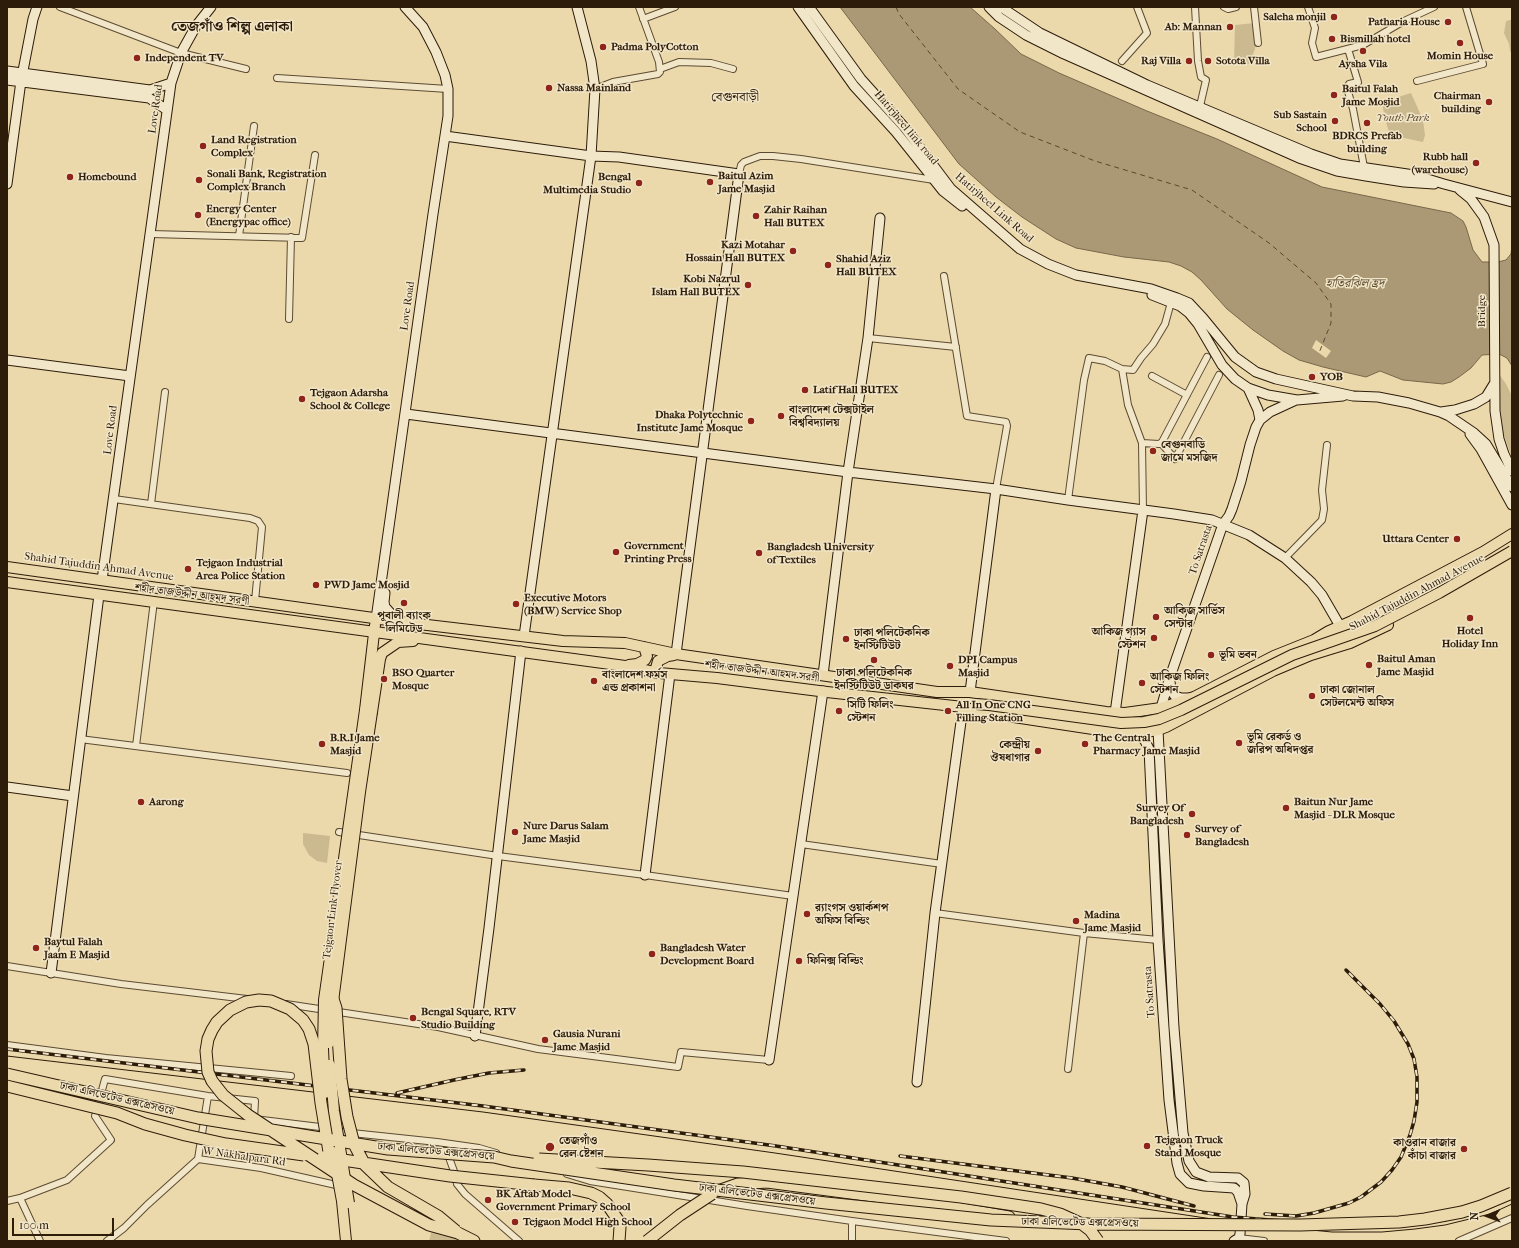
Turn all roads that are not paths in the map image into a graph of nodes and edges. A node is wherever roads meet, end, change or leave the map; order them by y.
1 (37, 7) edge
2 (60, 7) edge
3 (211, 7) edge
4 (405, 7) edge
5 (577, 7) edge
6 (639, 7) edge
7 (675, 7) edge
8 (798, 7) edge
9 (809, 7) edge
10 (989, 7) edge
11 (1001, 7) edge
12 (1137, 7) edge
13 (1195, 7) edge
14 (1224, 7) edge
15 (1236, 7) edge
16 (1254, 7) edge
17 (1308, 7) edge
18 (1434, 7) edge
19 (1466, 7) edge
20 (643, 19) junction
21 (1258, 43) dead end
22 (1348, 49) junction
23 (181, 53) junction
24 (1122, 61) dead end
25 (246, 69) dead end
26 (660, 69) junction
27 (732, 69) dead end
28 (7, 71) edge
29 (22, 77) junction
30 (277, 78) dead end
31 (7, 80) edge
32 (1417, 81) dead end
33 (171, 83) junction
34 (448, 89) junction
35 (595, 89) junction
36 (150, 94) junction
37 (1200, 106) junction
38 (167, 110) junction
39 (254, 126) dead end
40 (445, 136) junction
41 (315, 155) dead end
42 (591, 156) junction
43 (1364, 167) junction
44 (739, 174) junction
45 (934, 180) junction
46 (7, 184) edge
47 (1444, 184) junction
48 (1455, 187) junction
49 (1512, 202) edge
50 (880, 218) dead end
51 (151, 234) junction
52 (239, 236) junction
53 (291, 237) junction
54 (944, 276) dead end
55 (1078, 279) joint
56 (1158, 294) junction
57 (1170, 306) dead end
58 (289, 319) dead end
59 (868, 338) junction
60 (956, 348) junction
61 (1207, 357) dead end
62 (7, 360) edge
63 (1122, 369) junction
64 (1219, 375) dead end
65 (130, 376) junction
66 (1152, 376) dead end
67 (1494, 383) junction
68 (1248, 388) junction
69 (165, 392) dead end
70 (1187, 395) junction
71 (1353, 396) junction
72 (1297, 400) junction
73 (1440, 412) junction
74 (406, 414) junction
75 (1260, 420) junction
76 (1467, 429) junction
77 (552, 433) junction
78 (1161, 442) junction
79 (1142, 443) junction
80 (1326, 446) dead end
81 (702, 452) junction
82 (1512, 470) edge
83 (848, 472) junction
84 (1512, 487) edge
85 (996, 489) junction
86 (114, 499) junction
87 (1068, 500) junction
88 (151, 504) junction
89 (1512, 505) edge
90 (1143, 510) junction
91 (1232, 510) junction
92 (1223, 524) junction
93 (1241, 531) junction
94 (1512, 536) edge
95 (387, 543) junction
96 (1512, 551) edge
97 (1512, 556) edge
98 (1285, 558) junction
99 (7, 567) edge
100 (102, 580) junction
101 (7, 582) edge
102 (100, 595) junction
103 (154, 601) junction
104 (255, 601) junction
105 (274, 604) junction
106 (273, 617) junction
107 (376, 619) junction
108 (402, 622) junction
109 (1340, 626) junction
110 (360, 629) junction
111 (379, 632) junction
112 (524, 636) junction
113 (1314, 640) junction
114 (448, 641) junction
115 (644, 648) junction
116 (521, 651) junction
117 (676, 654) junction
118 (376, 658) junction
119 (625, 666) junction
120 (659, 673) junction
121 (670, 674) junction
122 (823, 675) junction
123 (1170, 677) junction
124 (823, 692) junction
125 (970, 692) junction
126 (1190, 698) junction
127 (1174, 704) junction
128 (964, 707) junction
129 (1161, 708) junction
130 (368, 711) junction
131 (1143, 711) junction
132 (1120, 713) junction
133 (1178, 720) junction
134 (1158, 730) junction
135 (1139, 733) junction
136 (80, 739) junction
137 (136, 746) junction
138 (347, 773) dead end
139 (7, 787) edge
140 (73, 796) junction
141 (339, 832) dead end
142 (801, 844) junction
143 (498, 856) junction
144 (942, 864) junction
145 (645, 875) junction
146 (793, 896) junction
147 (935, 913) junction
148 (1084, 933) junction
149 (1158, 940) junction
150 (1169, 940) junction
151 (7, 966) edge
152 (51, 973) junction
153 (333, 999) junction
154 (475, 1036) junction
155 (7, 1045) edge
156 (769, 1060) joint
157 (1068, 1069) dead end
158 (7, 1074) edge
159 (291, 1076) dead end
160 (916, 1082) dead end
161 (7, 1086) edge
162 (208, 1096) junction
163 (1180, 1099) junction
164 (1169, 1100) junction
165 (333, 1131) junction
166 (437, 1142) junction
167 (494, 1157) junction
168 (198, 1159) junction
169 (1191, 1166) junction
170 (1179, 1169) junction
171 (337, 1183) junction
172 (1512, 1193) edge
173 (20, 1198) junction
174 (7, 1201) edge
175 (1242, 1204) junction
176 (1512, 1218) edge
177 (852, 1221) junction
178 (1027, 1222) junction
179 (458, 1233) junction
180 (1237, 1239) edge
181 (40, 1241) edge
182 (107, 1241) edge
183 (347, 1241) edge
184 (352, 1241) edge
185 (474, 1241) edge
186 (520, 1241) edge
187 (619, 1241) edge
188 (647, 1241) edge
189 (852, 1241) edge
190 (1006, 1241) edge
191 (1098, 1241) edge
192 (1264, 1241) edge
193 (1459, 1241) edge

1 - 29 street
2 - 23 street
3 - 23 street, Love Road
4 - 34 street, Love Road
5 - 35 street
6 - 20 street
7 - 20 street
8 - 45 street, Hatirjheel link road
9 - 56 street, Hatirjheel Link Road
10 - 47 street
11 - 37 street
12 - 24 street
13 - 37 street
14 - 15 street
16 - 21 street
17 - 22 street
18 - 22 street
19 - 32 street
20 - 26 street
22 - 43 street
23 - 25 street
23 - 33 street, Love Road
26 - 27 street
26 - 35 street
28 - 29 street
29 - 31 street
29 - 36 street
29 - 46 street
30 - 34 street
33 - 36 street
33 - 38 street, Love Road
34 - 40 street, Love Road
35 - 42 street
36 - 38 street
37 - 43 street
38 - 51 street, Love Road
39 - 52 street
40 - 42 street
40 - 74 street, Love Road
41 - 53 street
42 - 44 street
42 - 77 street
43 - 47 street
44 - 45 street
44 - 81 street
45 - 55 street, Hatirjheel link road
47 - 48 street
48 - 49 street
48 - 67 street, Bridge
50 - 59 street
51 - 52 street
51 - 65 street, Love Road
52 - 53 street
53 - 58 street
54 - 60 street
55 - 56 street, Hatirjheel Link Road
56 - 68 street, Hatirjheel Link Road
56 - 71 street, Hatirjheel Link Road
57 - 63 street
59 - 60 street
59 - 83 street
60 - 85 street
61 - 70 street
62 - 65 street
63 - 79 street
63 - 87 street
64 - 78 street
65 - 86 street, Love Road
66 - 70 street
67 - 73 street, Hatirjheel Link Road
67 - 82 street
68 - 72 street, Hatirjheel Link Road
68 - 75 street
69 - 88 street
70 - 78 street
71 - 72 street, Hatirjheel Link Road
71 - 73 street, Hatirjheel Link Road
72 - 75 street
73 - 76 street, Hatirjheel Link Road
74 - 77 street
74 - 95 street, Love Road
75 - 91 street, To Satrasta
76 - 84 street, Hatirjheel Link Road
76 - 89 street
77 - 81 street
77 - 112 street
78 - 79 street
79 - 90 street
80 - 98 street
81 - 83 street
81 - 117 street
83 - 85 street
83 - 122 street
85 - 87 street
85 - 125 street
86 - 88 street
86 - 100 street, Love Road
87 - 90 street
88 - 104 street
90 - 92 street
90 - 132 street
91 - 92 street, To Satrasta
91 - 93 street
92 - 93 street
92 - 123 street, To Satrasta
93 - 98 street
94 - 109 main road, Shahid Tajuddin Ahmad Avenue
94 - 113 main road
95 - 107 street, Love Road
95 - 108 street
96 - 128 main road, bridge
97 - 133 main road, Shahid Tajuddin Ahmad Avenue
98 - 109 street
99 - 100 main road, Shahid Tajuddin Ahmad Avenue
100 - 104 main road, Shahid Tajuddin Ahmad Avenue
101 - 102 main road, শহীদ তাজউদ্দীন আহমদ সরণী
102 - 103 main road, শহীদ তাজউদ্দীন আহমদ সরণী
102 - 136 street
103 - 106 main road, শহীদ তাজউদ্দীন আহমদ সরণী
103 - 137 street
104 - 105 main road, Shahid Tajuddin Ahmad Avenue
105 - 106 main road
105 - 107 main road, Shahid Tajuddin Ahmad Avenue
106 - 110 main road, শহীদ তাজউদ্দীন আহমদ সরণী
107 - 108 main road, Shahid Tajuddin Ahmad Avenue
107 - 111 main road
108 - 112 main road, শহীদ তাজউদ্দীন আহমদ সরণী
109 - 113 main road, Shahid Tajuddin Ahmad Avenue
110 - 111 main road, শহীদ তাজউদ্দীন আহমদ সরণী
110 - 118 main road
111 - 114 main road, শহীদ তাজউদ্দীন আহমদ সরণী
111 - 118 main road, Tejgaon Link Flyover
112 - 115 main road, শহীদ তাজউদ্দীন আহমদ সরণী
113 - 126 main road, Shahid Tajuddin Ahmad Avenue
114 - 116 main road, শহীদ তাজউদ্দীন আহমদ সরণী
114 - 118 main road
115 - 117 main road, শহীদ তাজউদ্দীন আহমদ সরণী
115 - 119 main road
116 - 119 main road, শহীদ তাজউদ্দীন আহমদ সরণী
116 - 143 street
117 - 120 main road
117 - 122 main road, শহীদ তাজউদ্দীন আহমদ সরণী
118 - 130 main road, Tejgaon Link Flyover
119 - 120 main road, শহীদ তাজউদ্দীন আহমদ সরণী
120 - 121 main road, শহীদ তাজউদ্দীন আহমদ সরণী
121 - 124 main road, শহীদ তাজউদ্দীন আহমদ সরণী
121 - 145 street
122 - 125 main road, শহীদ তাজউদ্দীন আহমদ সরণী
123 - 126 street
123 - 129 street, To Satrasta
124 - 128 main road, শহীদ তাজউদ্দীন আহমদ সরণী
124 - 142 street
125 - 132 main road, শহীদ তাজউদ্দীন আহমদ সরণী
126 - 127 main road, Shahid Tajuddin Ahmad Avenue
127 - 129 main road, Shahid Tajuddin Ahmad Avenue
127 - 133 main road
128 - 135 main road, শহীদ তাজউদ্দীন আহমদ সরণী
128 - 144 street
129 - 131 main road, Shahid Tajuddin Ahmad Avenue
129 - 134 main road
130 - 153 main road, Tejgaon Link Flyover, bridge
130 - 171 main road, Tejgaon Link Flyover, bridge
131 - 132 main road, শহীদ তাজউদ্দীন আহমদ সরণী
131 - 134 main road
132 - 135 main road
133 - 134 main road, Shahid Tajuddin Ahmad Avenue
134 - 135 main road, Shahid Tajuddin Ahmad Avenue
134 - 150 street
135 - 149 street, To Satrasta
136 - 137 street
136 - 140 street
137 - 138 street
139 - 140 street
140 - 152 street
141 - 143 street
142 - 144 street
142 - 146 street
143 - 145 street
143 - 154 street
144 - 147 street
145 - 146 street
146 - 156 street
147 - 148 street
147 - 160 street
148 - 149 street
148 - 157 street
149 - 150 street
149 - 164 street, To Satrasta
150 - 163 street
151 - 152 street
152 - 154 street
153 - 179 highway, bridge
153 - 184 main road, Tejgaon Link Flyover, bridge
154 - 156 street
155 - 159 street
158 - 167 highway, ঢাকা এলিভেটেড এক্সপ্রেসওয়ে, bridge
161 - 187 highway, ঢাকা এলিভেটেড এক্সপ্রেসওয়ে, bridge
162 - 165 street
162 - 168 street
162 - 173 street
163 - 164 street
163 - 169 street
164 - 170 street, To Satrasta
165 - 166 street
165 - 183 street
166 - 177 street
166 - 186 street
167 - 178 highway, ঢাকা এলিভেটেড এক্সপ্রেসওয়ে, bridge
167 - 191 highway, bridge
168 - 171 street, W Nakhalpara Rd
168 - 182 street, W Nakhalpara Rd
169 - 170 street
169 - 175 street
170 - 175 street
171 - 179 highway, bridge
171 - 183 main road, Tejgaon Link Flyover, bridge
172 - 178 highway, ঢাকা এলিভেটেড এক্সপ্রেসওয়ে, bridge
173 - 174 street
173 - 181 street
175 - 180 street
176 - 193 street
177 - 189 street
177 - 190 street
178 - 188 highway, bridge
179 - 185 highway
180 - 192 street

